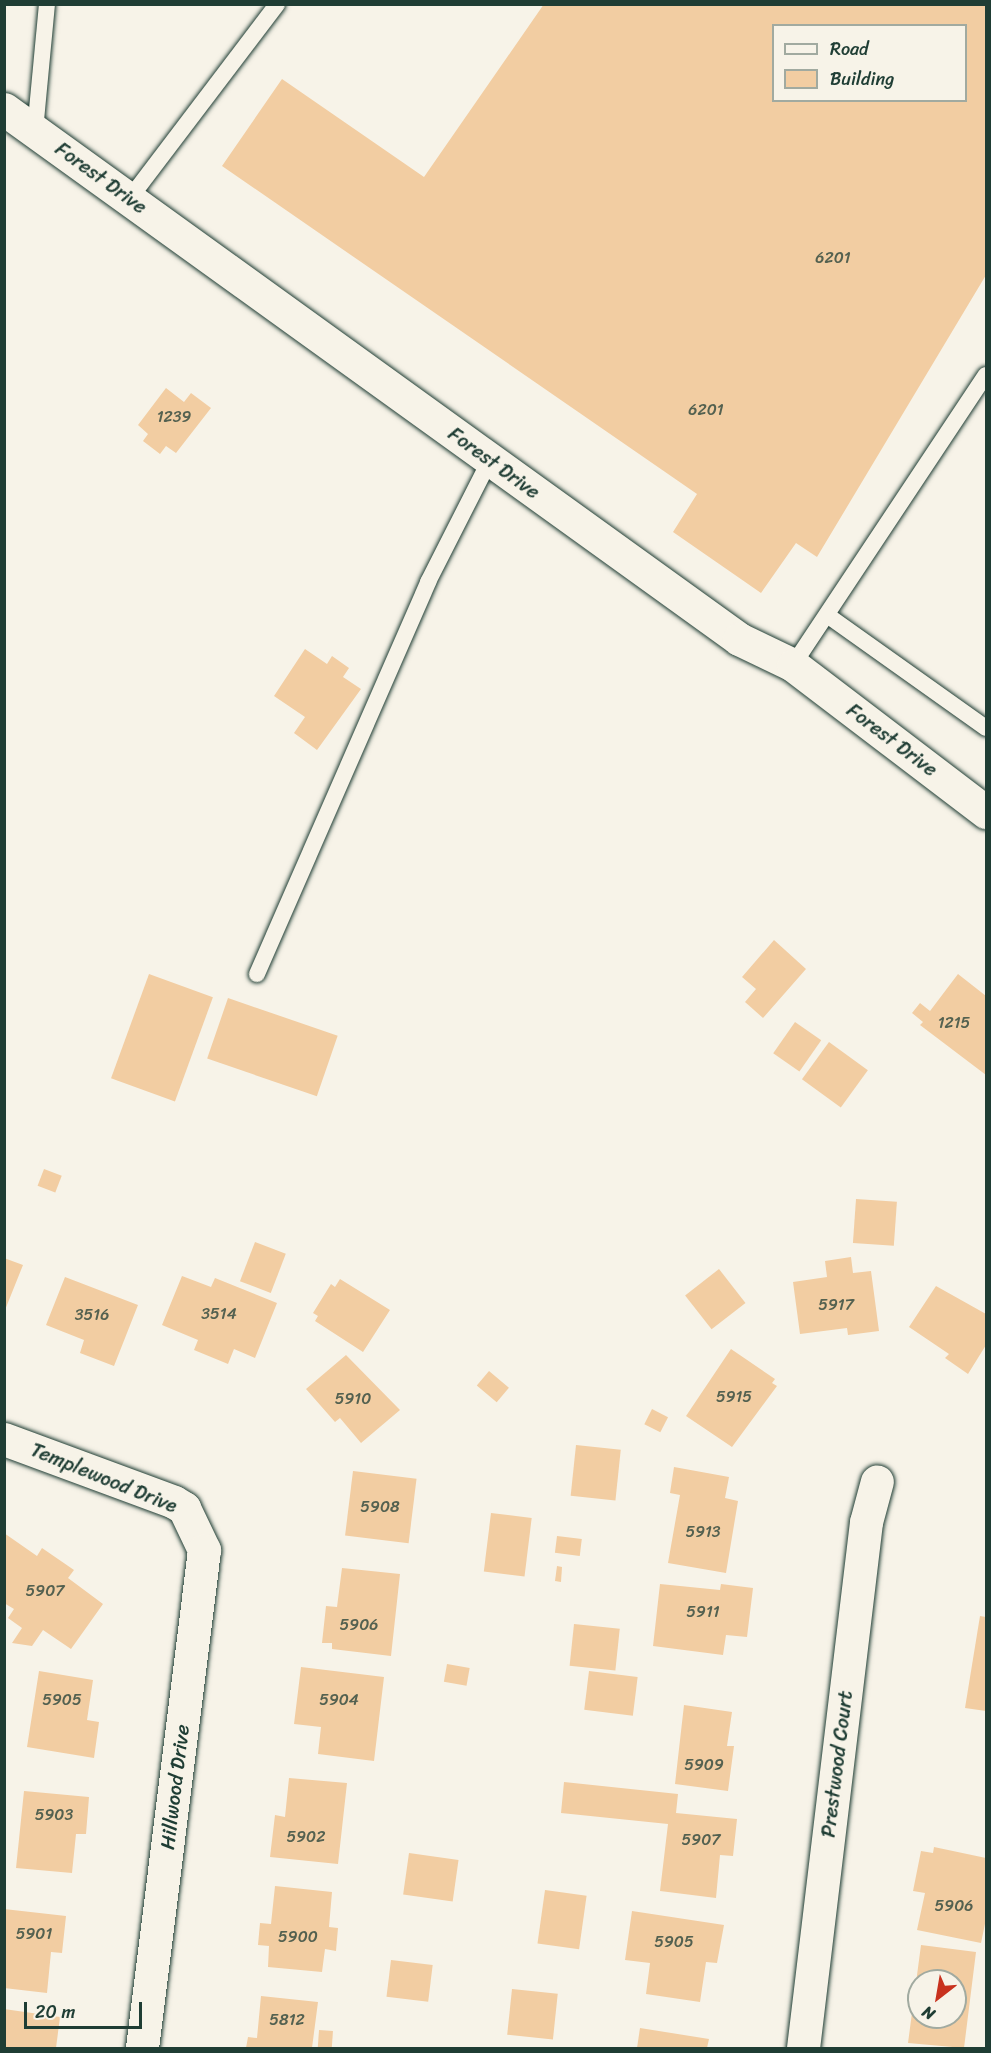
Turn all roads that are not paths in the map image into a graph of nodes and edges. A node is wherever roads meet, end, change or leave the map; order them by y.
1 (47, 4) edge
2 (277, 4) edge
3 (4, 109) edge
4 (36, 131) junction
5 (130, 198) junction
6 (987, 375) edge
7 (490, 460) junction
8 (827, 615) junction
9 (793, 665) junction
10 (987, 728) edge
11 (987, 812) edge
12 (257, 974) dead end
13 (4, 1439) edge
14 (877, 1481) dead end
15 (194, 1527) joint
16 (142, 2049) edge
17 (803, 2049) edge

1 - 4 lane
2 - 5 lane
3 - 4 street, Forest Drive
4 - 5 street, Forest Drive
5 - 7 street, Forest Drive
6 - 8 lane
7 - 9 street, Forest Drive
7 - 12 lane
8 - 9 lane
8 - 10 lane
9 - 11 street, Forest Drive
13 - 15 street, Templewood Drive
14 - 17 street, Prestwood Court
15 - 16 street, Hillwood Drive

